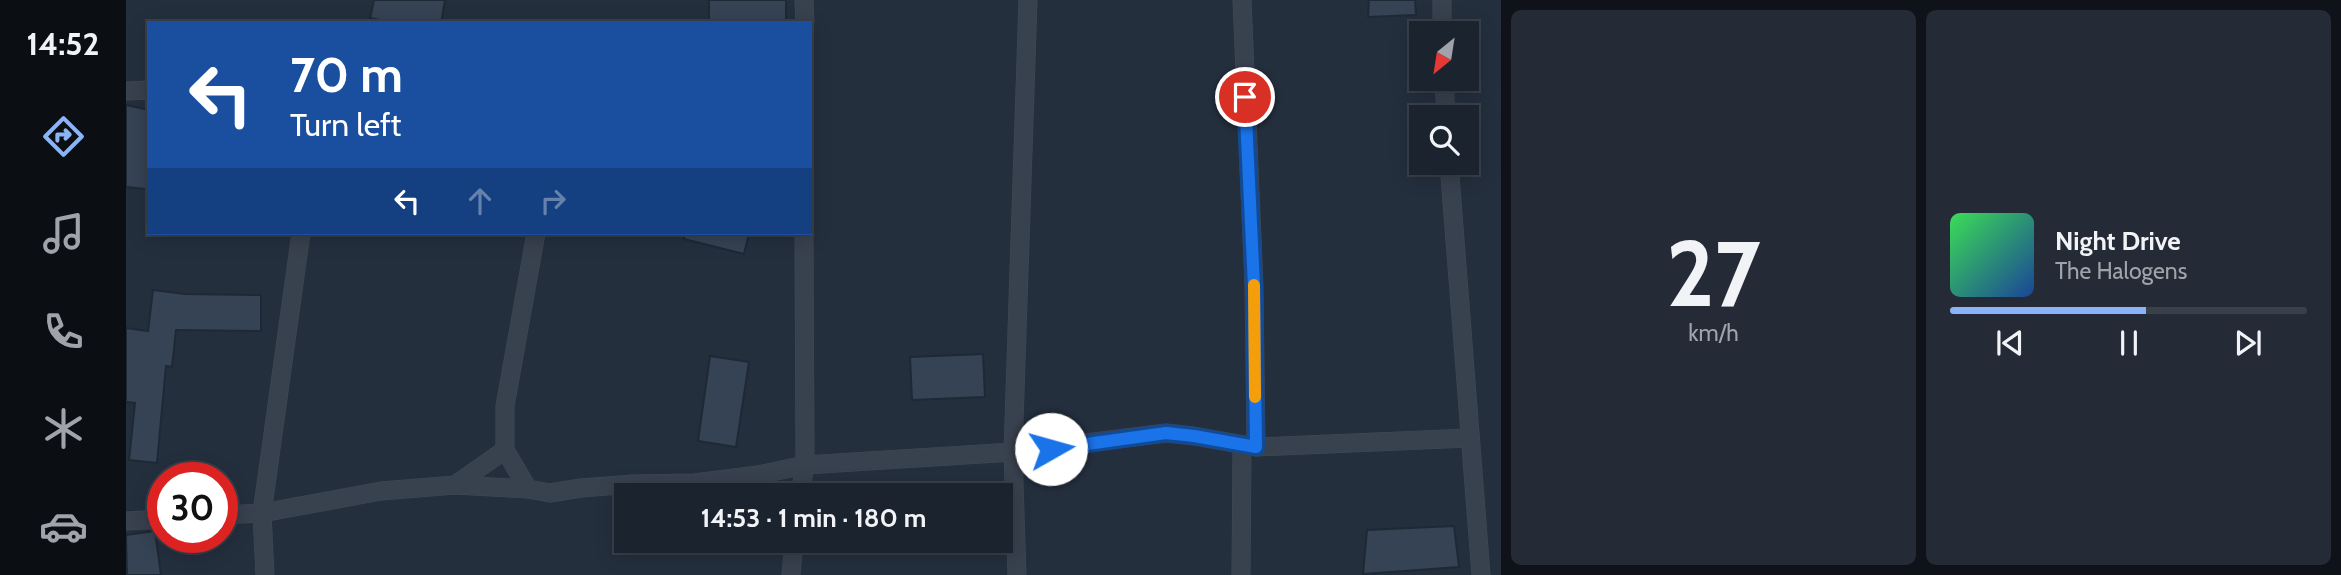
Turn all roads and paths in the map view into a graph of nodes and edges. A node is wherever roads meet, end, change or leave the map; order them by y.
1 (804, 0) edge
2 (1028, 0) edge
3 (1242, 0) edge
4 (1442, 0) edge
5 (805, 21) edge
6 (1442, 21) edge
7 (147, 90) edge
8 (126, 91) edge
9 (1450, 175) edge
10 (301, 235) edge
11 (536, 235) edge
12 (804, 235) edge
13 (1469, 438) junction
14 (1249, 446) junction
15 (505, 450) junction
16 (1013, 452) junction
17 (805, 465) junction
18 (802, 483) edge
19 (455, 485) junction
20 (528, 489) junction
21 (262, 513) junction
22 (238, 514) edge
23 (147, 520) edge
24 (126, 521) edge
25 (793, 553) edge
26 (265, 575) edge
27 (791, 575) edge
28 (1017, 575) edge
29 (1241, 575) edge
30 (1481, 575) edge

1 - 5 street
2 - 16 street
3 - 14 street
4 - 6 street
7 - 8 street
9 - 13 street
10 - 21 street
11 - 15 street
12 - 17 street
13 - 14 street
13 - 30 street
14 - 16 street
14 - 29 street
15 - 19 street
15 - 20 street
16 - 17 street
16 - 28 street
17 - 18 street
17 - 20 street
19 - 20 street
19 - 21 street
21 - 22 street
21 - 26 street
23 - 24 street
25 - 27 street

